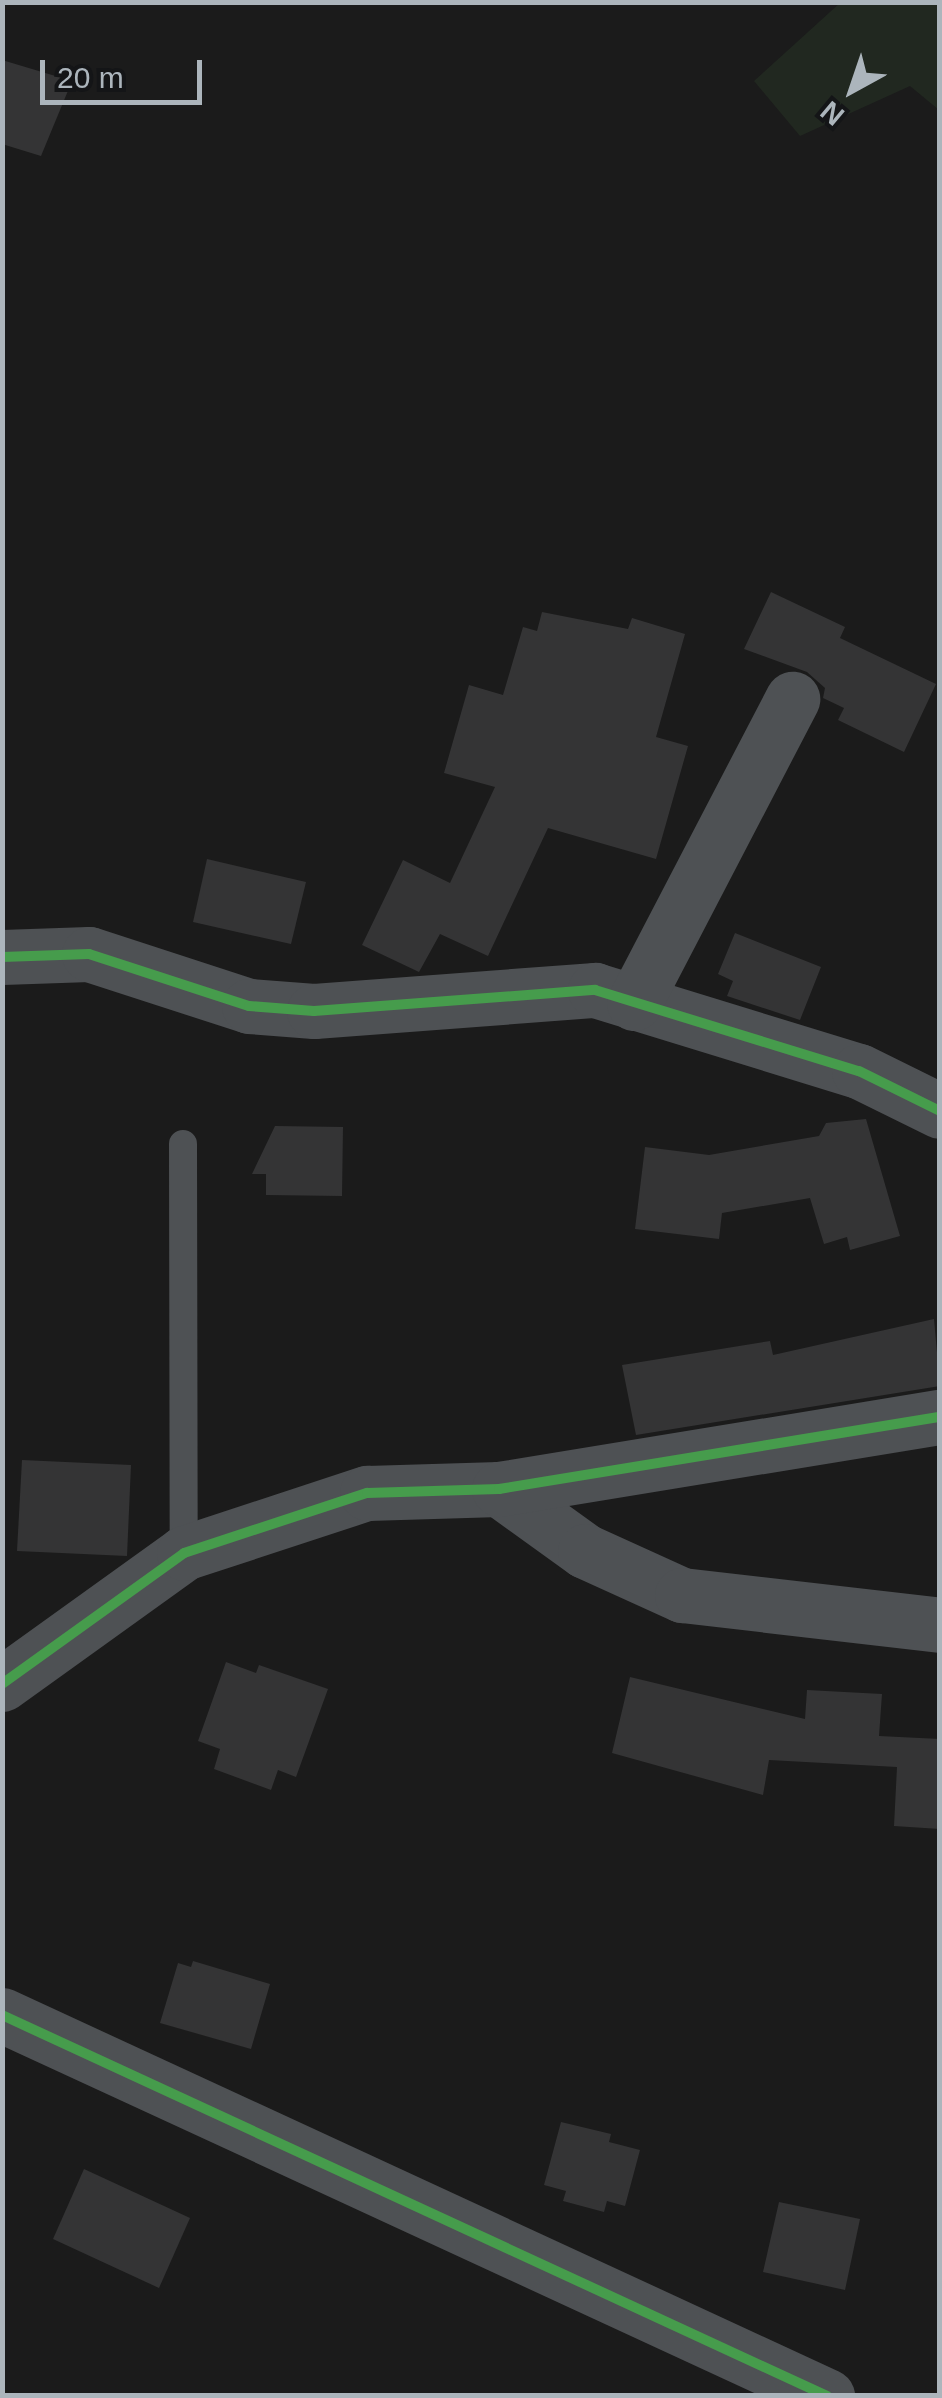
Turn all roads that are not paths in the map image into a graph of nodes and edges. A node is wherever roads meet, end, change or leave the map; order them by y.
1 (792, 699) dead end
2 (2, 957) edge
3 (634, 1003) junction
4 (940, 1112) edge
5 (184, 1144) dead end
6 (940, 1417) edge
7 (499, 1489) junction
8 (184, 1554) junction
9 (940, 1625) edge
10 (2, 1684) edge
11 (2, 2014) edge
12 (827, 2396) edge

1 - 3 street
2 - 3 street
3 - 4 street
5 - 8 lane
6 - 7 street
7 - 8 street
7 - 9 street
8 - 10 street
11 - 12 street

